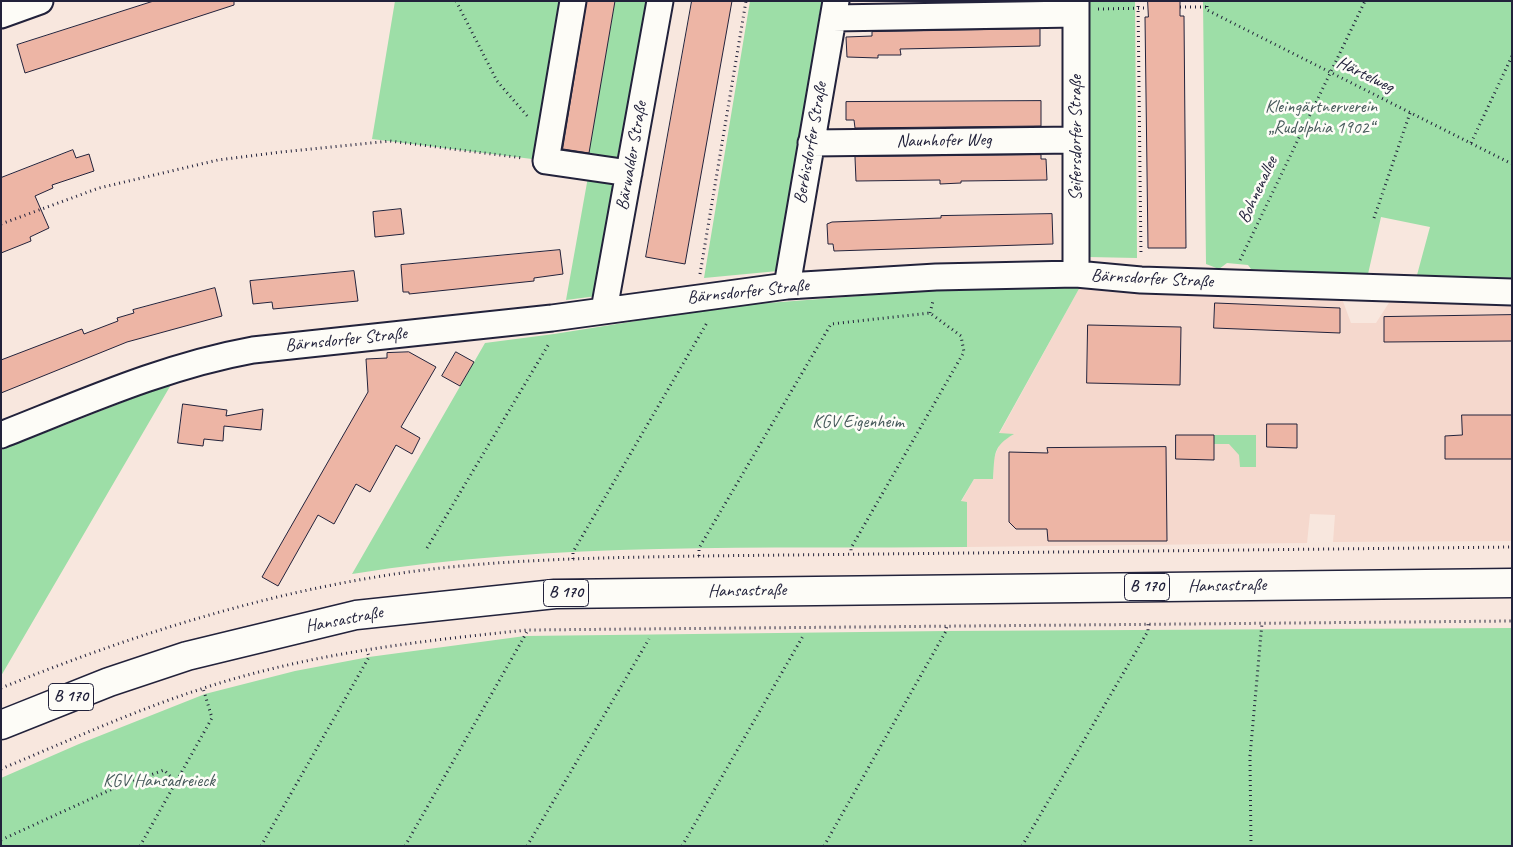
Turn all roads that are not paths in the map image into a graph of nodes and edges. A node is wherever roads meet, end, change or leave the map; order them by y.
1 (40, 1) edge
2 (573, 1) edge
3 (660, 1) edge
4 (1076, 8) edge
5 (835, 9) edge
6 (1, 15) edge
7 (1076, 140) junction
8 (812, 143) junction
9 (628, 173) junction
10 (1076, 274) junction
11 (787, 286) junction
12 (1512, 292) edge
13 (604, 310) junction
14 (1, 435) edge
15 (1512, 584) edge
16 (1, 725) edge

1 - 6 street
2 - 9 street
3 - 9 street, Bärwalder Straße
4 - 5 street
4 - 7 street, Seifersdorfer Straße
5 - 8 street, Berbisdorfer Straße
7 - 8 street, Naunhofer Weg
7 - 10 street, Seifersdorfer Straße
8 - 11 street, Berbisdorfer Straße
9 - 13 street, Bärwalder Straße
10 - 11 street, Bärnsdorfer Straße
10 - 12 street, Bärnsdorfer Straße
11 - 13 street, Bärnsdorfer Straße
13 - 14 street, Bärnsdorfer Straße
15 - 16 main road, Hansastraße / B 170

